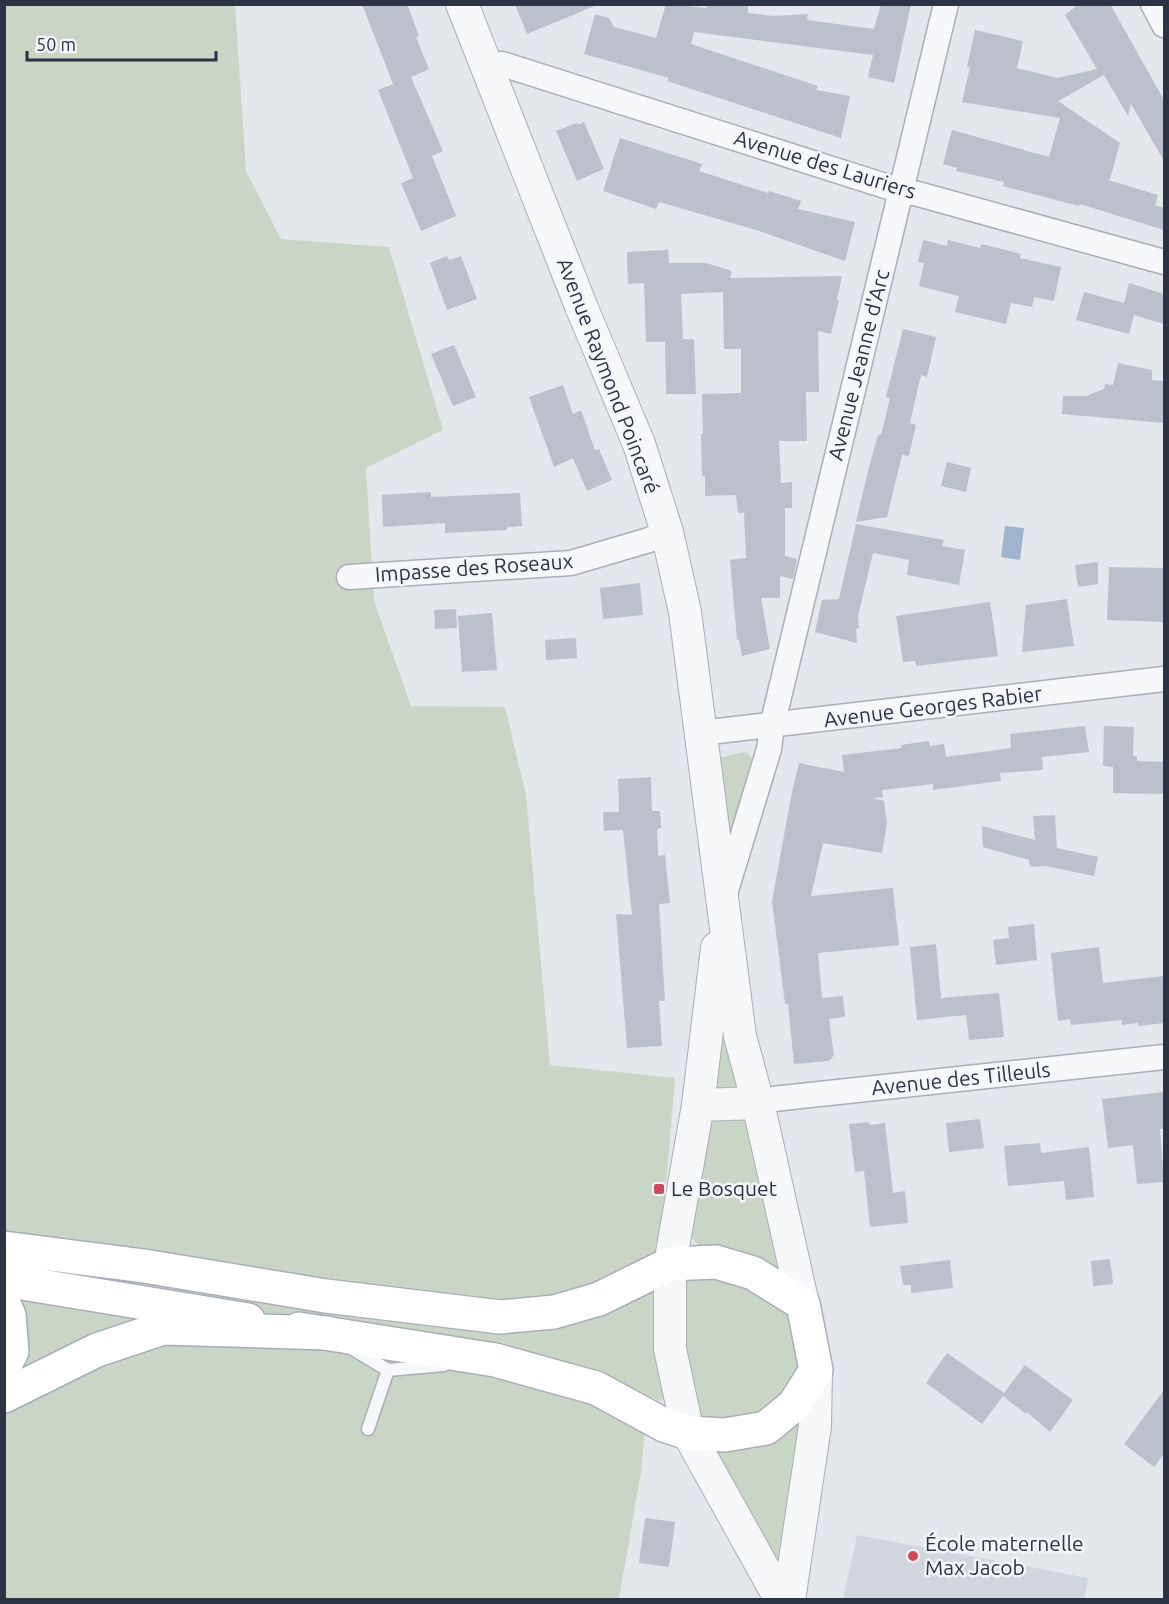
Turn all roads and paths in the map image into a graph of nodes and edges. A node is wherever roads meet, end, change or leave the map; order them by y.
1 (462, 4) edge
2 (946, 4) edge
3 (1153, 4) edge
4 (1164, 25) edge
5 (487, 65) junction
6 (902, 191) junction
7 (1164, 262) edge
8 (667, 532) junction
9 (349, 577) dead end
10 (1164, 679) edge
11 (772, 726) junction
12 (701, 733) junction
13 (722, 905) junction
14 (1164, 1057) edge
15 (758, 1103) junction
16 (698, 1104) junction
17 (4, 1248) edge
18 (670, 1264) junction
19 (4, 1280) edge
20 (4, 1304) edge
21 (803, 1304) junction
22 (327, 1333) junction
23 (495, 1360) junction
24 (4, 1367) edge
25 (388, 1370) junction
26 (816, 1370) junction
27 (4, 1396) edge
28 (368, 1428) dead end
29 (688, 1433) junction
30 (781, 1599) edge
31 (789, 1599) edge

1 - 5 street, Avenue Raymond Poincaré
2 - 6 street, Avenue Jeanne d'Arc
3 - 4 street
5 - 6 street, Avenue des Lauriers
5 - 8 street, Avenue Raymond Poincaré
6 - 7 street, Avenue des Lauriers
6 - 11 street, Avenue Jeanne d'Arc
8 - 9 street, Impasse des Roseaux
8 - 12 street, Avenue Raymond Poincaré
10 - 11 street, Avenue Georges Rabier
11 - 12 street, Avenue Georges Rabier
11 - 13 street, Avenue Jeanne d'Arc
12 - 13 street, Avenue Raymond Poincaré
13 - 15 street, Avenue Raymond Poincaré
13 - 16 street, Avenue Raymond Poincaré
14 - 15 street, Avenue des Tilleuls
15 - 16 street
15 - 21 street, Avenue Raymond Poincaré
16 - 18 street, Avenue Raymond Poincaré
17 - 18 main road
18 - 21 main road
18 - 29 street, Avenue Raymond Poincaré
19 - 22 main road
20 - 24 main road
21 - 26 main road, Avenue Raymond Poincaré
22 - 23 main road
22 - 25 lane
22 - 27 main road
23 - 25 lane
23 - 29 main road
25 - 28 lane
26 - 29 main road
26 - 31 street, Avenue Raymond Poincaré
29 - 30 street, Avenue Raymond Poincaré

